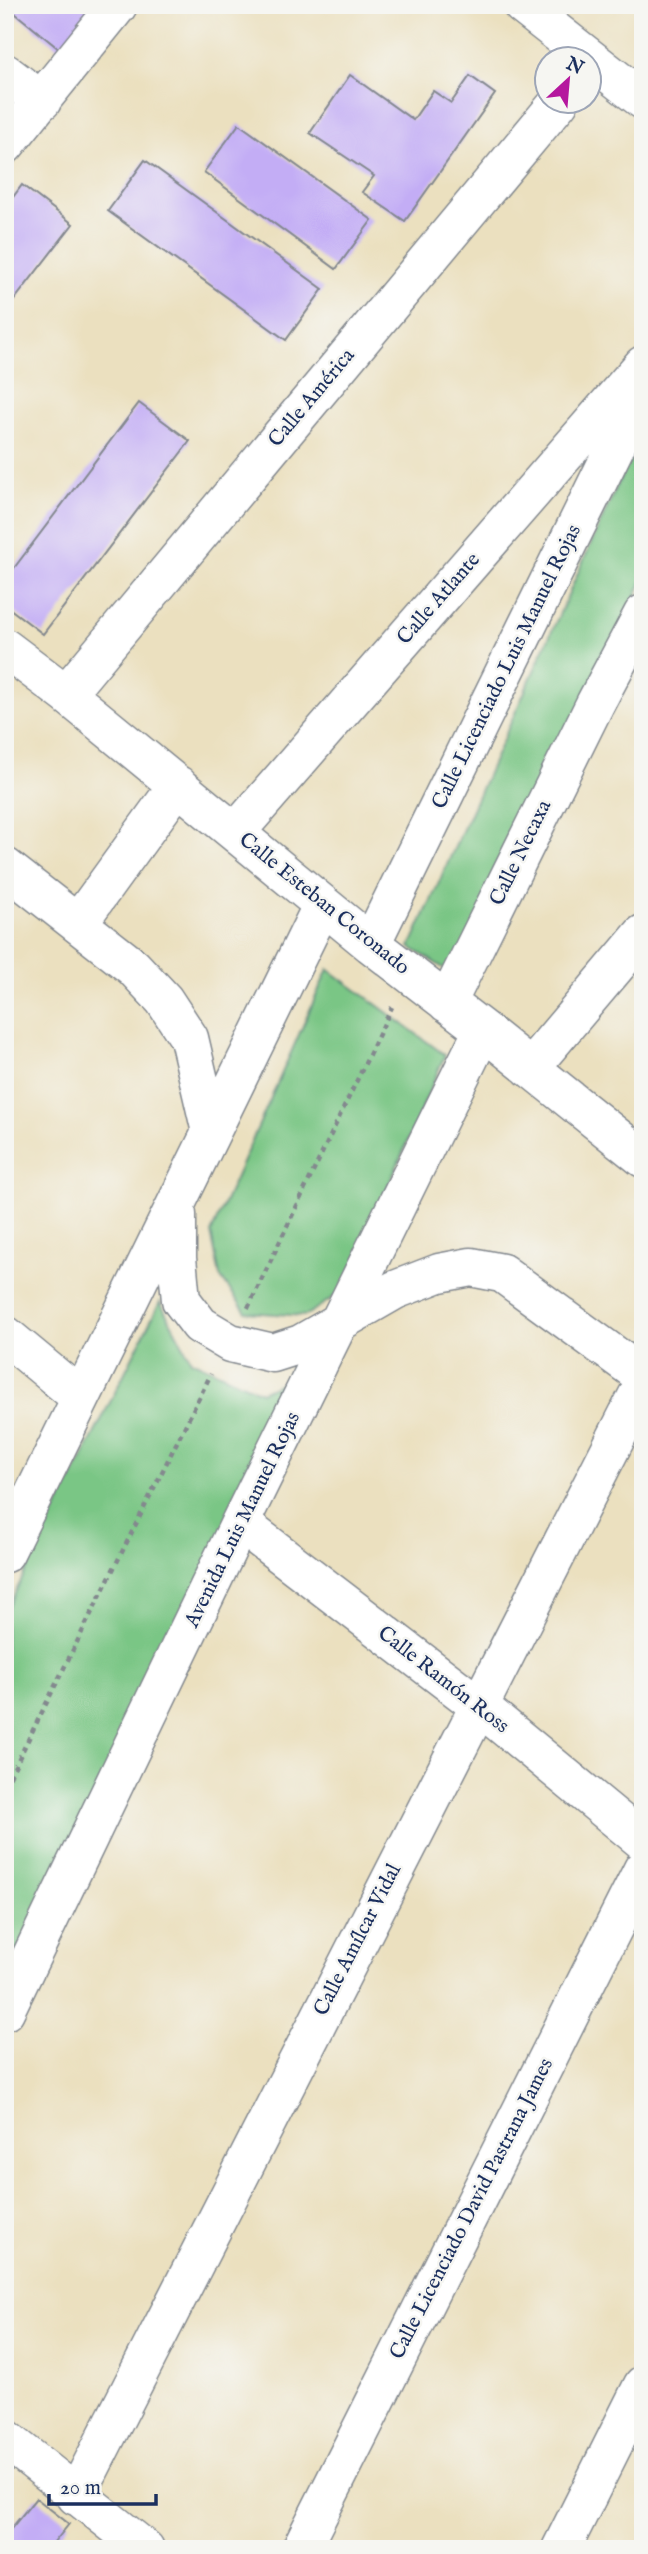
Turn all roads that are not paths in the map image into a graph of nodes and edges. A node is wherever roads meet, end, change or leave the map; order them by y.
1 (118, 5) edge
2 (522, 5) edge
3 (569, 46) edge
4 (602, 72) edge
5 (5, 73) edge
6 (643, 100) edge
7 (42, 101) junction
8 (547, 116) edge
9 (5, 145) edge
10 (643, 365) edge
11 (643, 390) edge
12 (643, 614) edge
13 (5, 648) edge
14 (643, 652) edge
15 (66, 694) junction
16 (595, 704) junction
17 (178, 785) junction
18 (236, 832) junction
19 (8, 876) edge
20 (322, 906) junction
21 (78, 923) junction
22 (643, 934) edge
23 (371, 944) junction
24 (447, 1003) junction
25 (483, 1030) junction
26 (530, 1068) junction
27 (211, 1132) junction
28 (643, 1158) edge
29 (177, 1205) junction
30 (341, 1321) junction
31 (5, 1335) edge
32 (643, 1376) edge
33 (643, 1385) edge
34 (81, 1398) junction
35 (240, 1523) junction
36 (5, 1552) edge
37 (478, 1705) junction
38 (643, 1841) edge
39 (643, 1869) edge
40 (5, 2011) edge
41 (643, 2385) edge
42 (5, 2438) edge
43 (76, 2496) junction
44 (145, 2549) edge
45 (301, 2549) edge
46 (561, 2549) edge

1 - 7 street
2 - 3 street
4 - 6 street
5 - 7 street
7 - 9 street
8 - 15 street, Calle América
10 - 18 street, Calle Atlante
11 - 23 street, Calle Licenciado Luis Manuel Rojas
12 - 16 street, Calle Necaxa
13 - 15 street, Calle Esteban Coronado
14 - 16 street, Calle Necaxa
15 - 17 street, Calle Esteban Coronado
16 - 24 street, Calle Necaxa
17 - 18 street, Calle Esteban Coronado
17 - 21 street
18 - 20 street, Calle Esteban Coronado
19 - 21 street
20 - 23 street, Calle Esteban Coronado
20 - 27 street
21 - 27 street
22 - 26 street
23 - 24 street, Calle Esteban Coronado
24 - 25 street, Calle Esteban Coronado
25 - 26 street, Calle Esteban Coronado
25 - 30 street, Avenida Luis Manuel Rojas
26 - 28 street, Calle Esteban Coronado
27 - 29 street
29 - 30 street
29 - 34 street
30 - 32 street
30 - 35 street, Avenida Luis Manuel Rojas
31 - 34 street
33 - 37 street, Calle Amílcar Vidal
34 - 36 street
35 - 37 street, Calle Ramón Ross
35 - 40 street, Avenida Luis Manuel Rojas
37 - 38 street, Calle Ramón Ross
37 - 43 street, Calle Amílcar Vidal
39 - 45 street, Calle Licenciado David Pastrana James
41 - 46 street
42 - 43 street
43 - 44 street

